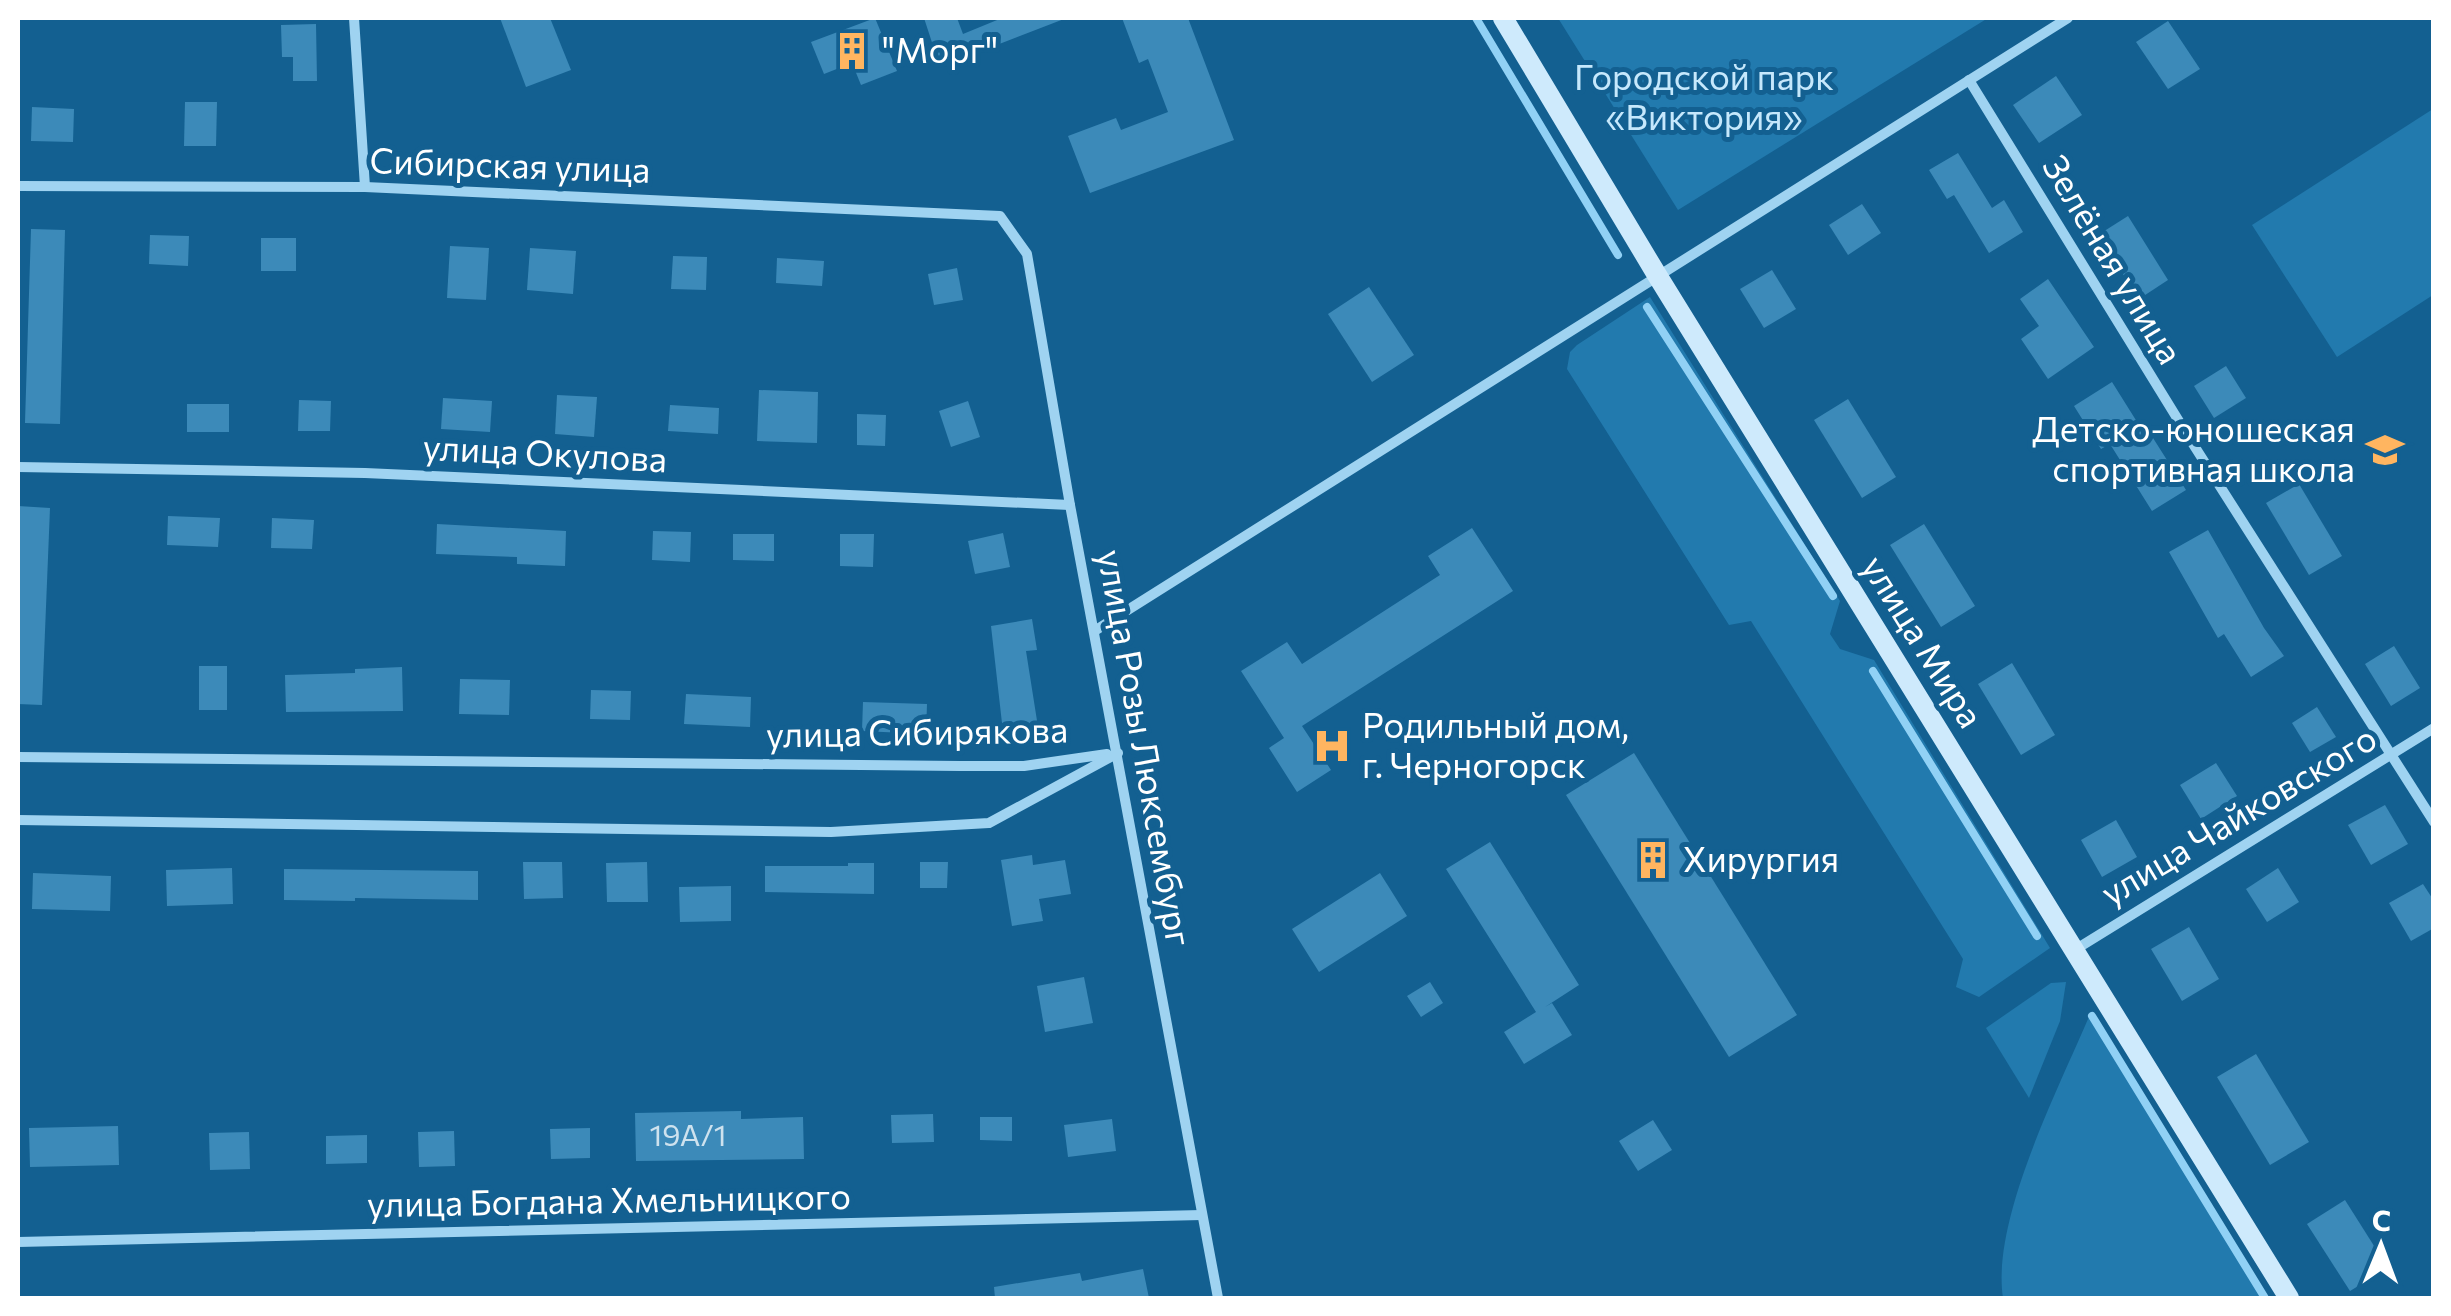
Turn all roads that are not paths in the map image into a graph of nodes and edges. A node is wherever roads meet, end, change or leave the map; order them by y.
1 (354, 18) edge
2 (1503, 18) edge
3 (2068, 18) edge
4 (1969, 80) junction
5 (18, 186) edge
6 (365, 187) junction
7 (1000, 216) joint
8 (1658, 275) junction
9 (18, 467) edge
10 (1070, 505) junction
11 (1096, 630) junction
12 (2434, 728) edge
13 (1118, 753) junction
14 (2390, 755) junction
15 (18, 757) edge
16 (18, 820) edge
17 (2434, 822) edge
18 (2073, 951) junction
19 (1202, 1215) junction
20 (18, 1242) edge
21 (1218, 1298) edge
22 (2289, 1298) edge

1 - 6 street
2 - 8 main road, улица Мира
3 - 4 street
4 - 8 street
4 - 14 street, Зелёная улица
5 - 6 street, Сибирская улица
6 - 7 street, Сибирская улица
7 - 10 street, улица Розы Люксембург
8 - 11 street
8 - 18 main road, улица Мира
9 - 10 street, улица Окулова
10 - 11 street, улица Розы Люксембург
11 - 13 street, улица Розы Люксембург
12 - 14 street, улица Чайковского
13 - 15 street, улица Сибирякова
13 - 16 street, улица Сибирякова
13 - 19 street, улица Розы Люксембург
14 - 17 street, Зелёная улица
14 - 18 street, улица Чайковского
18 - 22 main road, улица Мира
19 - 20 street, улица Богдана Хмельницкого
19 - 21 street, улица Розы Люксембург

